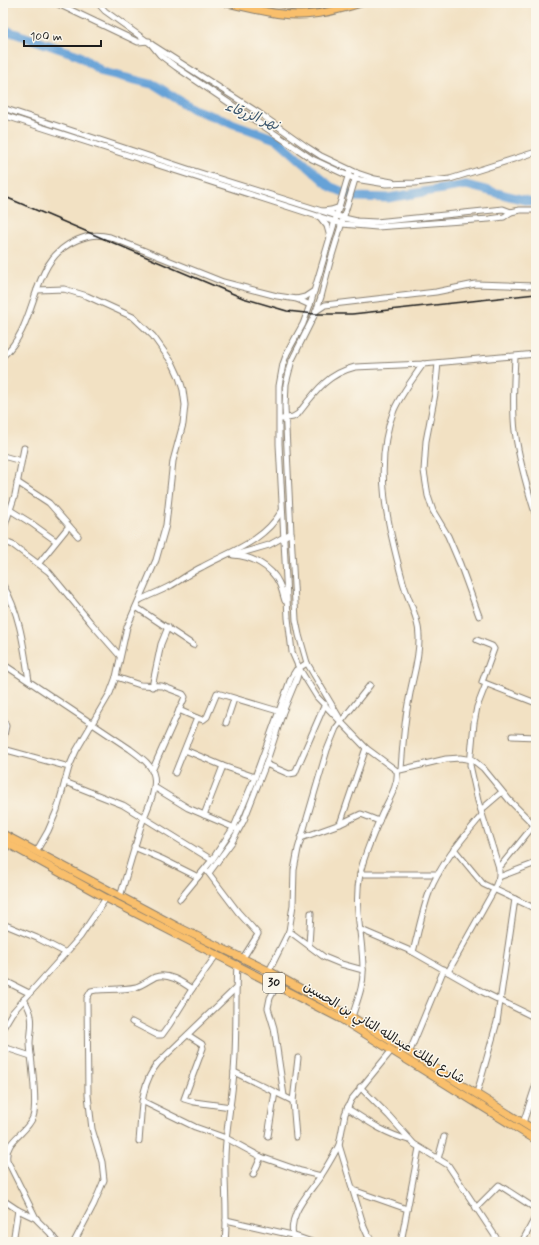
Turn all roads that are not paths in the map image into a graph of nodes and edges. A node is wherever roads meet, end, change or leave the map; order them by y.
1 (56, 3) edge
2 (98, 3) edge
3 (227, 3) edge
4 (277, 3) edge
5 (326, 3) edge
6 (361, 3) edge
7 (150, 43) junction
8 (3, 108) edge
9 (10, 110) junction
10 (6, 116) edge
11 (102, 144) junction
12 (536, 152) edge
13 (350, 170) junction
14 (357, 173) junction
15 (348, 177) junction
16 (355, 180) junction
17 (395, 184) junction
18 (340, 205) junction
19 (497, 209) junction
20 (536, 210) edge
21 (511, 212) junction
22 (320, 213) junction
23 (498, 218) junction
24 (336, 219) junction
25 (343, 221) junction
26 (330, 237) junction
27 (536, 286) edge
28 (37, 290) junction
29 (314, 291) junction
30 (321, 297) junction
31 (297, 299) junction
32 (310, 305) junction
33 (329, 305) junction
34 (308, 312) junction
35 (315, 313) junction
36 (536, 354) edge
37 (3, 356) edge
38 (515, 357) junction
39 (438, 363) junction
40 (423, 364) junction
41 (285, 419) junction
42 (279, 420) junction
43 (24, 448) dead end
44 (3, 456) edge
45 (21, 461) junction
46 (17, 482) junction
47 (10, 510) junction
48 (282, 512) junction
49 (536, 516) edge
50 (68, 526) junction
51 (3, 531) edge
52 (291, 533) junction
53 (78, 536) dead end
54 (283, 537) junction
55 (3, 541) edge
56 (56, 541) junction
57 (233, 555) junction
58 (223, 557) junction
59 (39, 564) junction
60 (3, 585) edge
61 (140, 600) junction
62 (287, 606) junction
63 (136, 607) junction
64 (479, 616) dead end
65 (168, 627) junction
66 (477, 640) dead end
67 (193, 644) dead end
68 (120, 656) junction
69 (307, 663) junction
70 (3, 664) edge
71 (299, 668) junction
72 (116, 677) junction
73 (29, 681) junction
74 (486, 684) junction
75 (370, 685) dead end
76 (152, 686) junction
77 (234, 698) junction
78 (328, 700) junction
79 (536, 703) edge
80 (324, 705) junction
81 (179, 710) junction
82 (278, 710) junction
83 (3, 717) edge
84 (197, 718) junction
85 (341, 721) junction
86 (226, 723) dead end
87 (92, 724) junction
88 (512, 736) dead end
89 (536, 737) edge
90 (3, 740) edge
91 (366, 748) junction
92 (3, 749) edge
93 (184, 750) junction
94 (469, 759) junction
95 (266, 764) junction
96 (223, 766) junction
97 (69, 767) junction
98 (152, 770) junction
99 (399, 770) junction
100 (175, 773) dead end
101 (255, 777) junction
102 (65, 782) junction
103 (154, 787) junction
104 (502, 792) junction
105 (481, 812) junction
106 (204, 815) junction
107 (144, 818) junction
108 (379, 821) junction
109 (340, 824) junction
110 (535, 826) edge
111 (237, 829) junction
112 (3, 834) edge
113 (300, 838) junction
114 (3, 842) edge
115 (134, 847) junction
116 (454, 849) junction
117 (36, 852) junction
118 (212, 860) junction
119 (536, 863) edge
120 (499, 868) junction
121 (207, 871) junction
122 (360, 874) junction
123 (438, 874) junction
124 (198, 877) junction
125 (499, 877) junction
126 (494, 890) junction
127 (120, 897) junction
128 (106, 898) junction
129 (515, 899) junction
130 (180, 900) dead end
131 (536, 909) edge
132 (311, 913) dead end
133 (3, 924) edge
134 (359, 929) junction
135 (289, 931) junction
136 (309, 945) junction
137 (413, 952) junction
138 (66, 953) junction
139 (217, 954) junction
140 (243, 958) junction
141 (236, 964) junction
142 (363, 970) junction
143 (446, 970) junction
144 (269, 971) junction
145 (3, 980) edge
146 (277, 985) junction
147 (236, 988) junction
148 (192, 989) junction
149 (29, 993) junction
150 (24, 999) junction
151 (500, 1001) junction
152 (352, 1017) junction
153 (536, 1018) edge
154 (132, 1022) dead end
155 (3, 1028) edge
156 (188, 1035) junction
157 (3, 1047) edge
158 (392, 1050) junction
159 (410, 1052) junction
160 (31, 1056) junction
161 (298, 1058) dead end
162 (234, 1072) junction
163 (536, 1084) edge
164 (360, 1087) junction
165 (275, 1092) junction
166 (477, 1093) junction
167 (284, 1096) junction
168 (142, 1101) junction
169 (293, 1101) junction
170 (489, 1101) junction
171 (496, 1106) junction
172 (231, 1107) junction
173 (347, 1108) junction
174 (485, 1108) junction
175 (493, 1113) junction
176 (523, 1123) junction
177 (536, 1131) edge
178 (268, 1136) dead end
179 (296, 1137) dead end
180 (444, 1137) dead end
181 (226, 1138) junction
182 (409, 1140) junction
183 (536, 1140) edge
184 (139, 1141) dead end
185 (339, 1145) junction
186 (419, 1148) junction
187 (261, 1156) junction
188 (5, 1158) edge
189 (438, 1158) junction
190 (253, 1176) dead end
191 (321, 1176) junction
192 (353, 1190) junction
193 (3, 1200) edge
194 (476, 1208) junction
195 (407, 1209) junction
196 (536, 1209) edge
197 (18, 1210) junction
198 (536, 1216) edge
199 (37, 1220) junction
200 (226, 1220) junction
201 (292, 1235) junction
202 (13, 1242) edge
203 (57, 1242) edge
204 (74, 1242) edge
205 (225, 1242) edge
206 (294, 1242) edge
207 (312, 1242) edge
208 (374, 1242) edge
209 (401, 1242) edge
210 (499, 1242) edge
211 (522, 1242) edge

1 - 7 street
2 - 7 street
3 - 6 main road
4 - 5 main road
7 - 13 street
7 - 15 street
8 - 9 street
9 - 10 street
9 - 11 street
10 - 11 street
11 - 22 street
12 - 17 street
13 - 14 street
13 - 15 street
14 - 16 street
14 - 17 street
15 - 16 street
15 - 18 street
16 - 17 street
16 - 25 street
18 - 22 street
18 - 24 street
19 - 21 street
19 - 23 street
19 - 25 street
20 - 21 street
21 - 23 street
22 - 24 street
22 - 26 street
23 - 25 street
24 - 25 street
24 - 26 street
25 - 30 street
26 - 29 street
27 - 33 street
28 - 31 street
28 - 37 street
28 - 61 street
29 - 31 street
29 - 32 street
30 - 33 street
30 - 35 street
31 - 32 street
32 - 34 street
33 - 35 street
34 - 35 street
34 - 42 street
35 - 41 street
36 - 38 street
38 - 39 street
38 - 49 street
39 - 40 street
39 - 64 street
40 - 41 street
40 - 99 street
41 - 42 street
41 - 52 street
42 - 48 street
43 - 45 street
44 - 45 street
45 - 46 street
46 - 47 street
46 - 50 street
47 - 51 street
47 - 56 street
48 - 54 street
48 - 58 street
50 - 53 street
50 - 56 street
52 - 54 street
52 - 69 street
54 - 57 street
54 - 62 street
55 - 59 street
56 - 59 street
57 - 58 street
57 - 62 street
58 - 61 street
59 - 68 street
60 - 73 street
61 - 63 street
62 - 71 street
63 - 65 street
63 - 68 street
65 - 67 street
65 - 76 street
66 - 74 street
68 - 72 street
69 - 71 street
69 - 78 street
70 - 73 street
71 - 80 street
71 - 82 street
71 - 95 street
72 - 76 street
72 - 87 street
73 - 87 street
74 - 79 street
74 - 94 street
75 - 85 street
76 - 81 street
77 - 82 street
77 - 84 street
77 - 86 street
78 - 80 street
78 - 85 street
80 - 85 street
80 - 95 street
81 - 84 street
81 - 98 street
82 - 101 street
83 - 90 street
84 - 93 street
85 - 91 street
85 - 113 street
87 - 97 street
87 - 98 street
88 - 89 street
91 - 99 street
91 - 109 street
92 - 97 street
93 - 96 street
93 - 100 street
94 - 99 street
94 - 104 street
94 - 105 street
95 - 111 street
96 - 101 street
96 - 106 street
97 - 102 street
98 - 103 street
99 - 108 street
101 - 111 street
102 - 107 street
102 - 117 street
103 - 106 street
103 - 107 street
104 - 105 street
104 - 110 street
105 - 116 street
105 - 120 street
106 - 111 street
107 - 115 street
107 - 118 street
108 - 109 street
108 - 122 street
109 - 113 street
110 - 120 street
111 - 118 street
111 - 121 street
112 - 117 main road, شارع الملك عبدالله الثاني بن الحسين / 30
113 - 135 street
114 - 128 main road, شارع الملك عبدالله الثاني بن الحسين / 30
115 - 124 street
115 - 127 street
116 - 123 street
116 - 126 street
117 - 127 main road, شارع الملك عبدالله الثاني بن الحسين / 30
118 - 121 street
119 - 125 street
120 - 125 street
121 - 124 street
121 - 140 street
122 - 123 street
122 - 134 street
123 - 137 street
124 - 130 street
125 - 126 street
126 - 129 street
126 - 143 street
127 - 140 main road, شارع الملك عبدالله الثاني بن الحسين / 30
128 - 138 street
128 - 139 main road, شارع الملك عبدالله الثاني بن الحسين / 30
129 - 131 street
129 - 151 street
132 - 136 street
133 - 138 street
134 - 137 street
134 - 142 street
135 - 136 street
135 - 144 street
136 - 142 street
137 - 143 street
138 - 149 street
139 - 141 main road, شارع الملك عبدالله الثاني بن الحسين / 30
139 - 148 street
140 - 144 main road, شارع الملك عبدالله الثاني بن الحسين / 30
141 - 146 main road, شارع الملك عبدالله الثاني بن الحسين / 30
141 - 147 street
142 - 152 street
143 - 151 street
143 - 159 street
144 - 152 main road, شارع الملك عبدالله الثاني بن الحسين / 30
145 - 149 street
146 - 158 main road, شارع الملك عبدالله الثاني بن الحسين / 30
146 - 167 street
147 - 156 street
147 - 162 street
148 - 154 street
148 - 204 street
149 - 150 street
150 - 155 street
150 - 160 street
151 - 153 street
151 - 166 street
152 - 159 main road, شارع الملك عبدالله الثاني بن الحسين / 30
156 - 168 street
156 - 172 street
157 - 160 street
158 - 164 street
158 - 174 main road, شارع الملك عبدالله الثاني بن الحسين / 30
159 - 166 main road, شارع الملك عبدالله الثاني بن الحسين / 30
160 - 188 street
161 - 169 street
162 - 165 street
162 - 172 street
163 - 176 street
164 - 173 street
164 - 182 street
165 - 167 street
165 - 178 street
166 - 170 main road, شارع الملك عبدالله الثاني بن الحسين / 30
167 - 169 street
168 - 181 street
168 - 184 street
169 - 179 street
170 - 171 main road, شارع الملك عبدالله الثاني بن الحسين / 30
170 - 174 main road
171 - 175 main road
171 - 176 main road, شارع الملك عبدالله الثاني بن الحسين / 30
172 - 181 street
173 - 182 street
173 - 185 street
174 - 175 main road, شارع الملك عبدالله الثاني بن الحسين / 30
175 - 183 main road, شارع الملك عبدالله الثاني بن الحسين / 30
176 - 177 main road, شارع الملك عبدالله الثاني بن الحسين / 30
180 - 189 street
181 - 187 street
181 - 200 street
182 - 186 street
185 - 191 street
185 - 192 street
186 - 189 street
186 - 195 street
187 - 190 street
187 - 191 street
188 - 199 street
189 - 194 street
191 - 201 street
192 - 195 street
192 - 208 street
193 - 197 street
194 - 196 street
194 - 210 street
195 - 209 street
197 - 199 street
197 - 202 street
198 - 211 street
199 - 203 street
200 - 201 street
200 - 205 street
201 - 206 street
201 - 207 street

